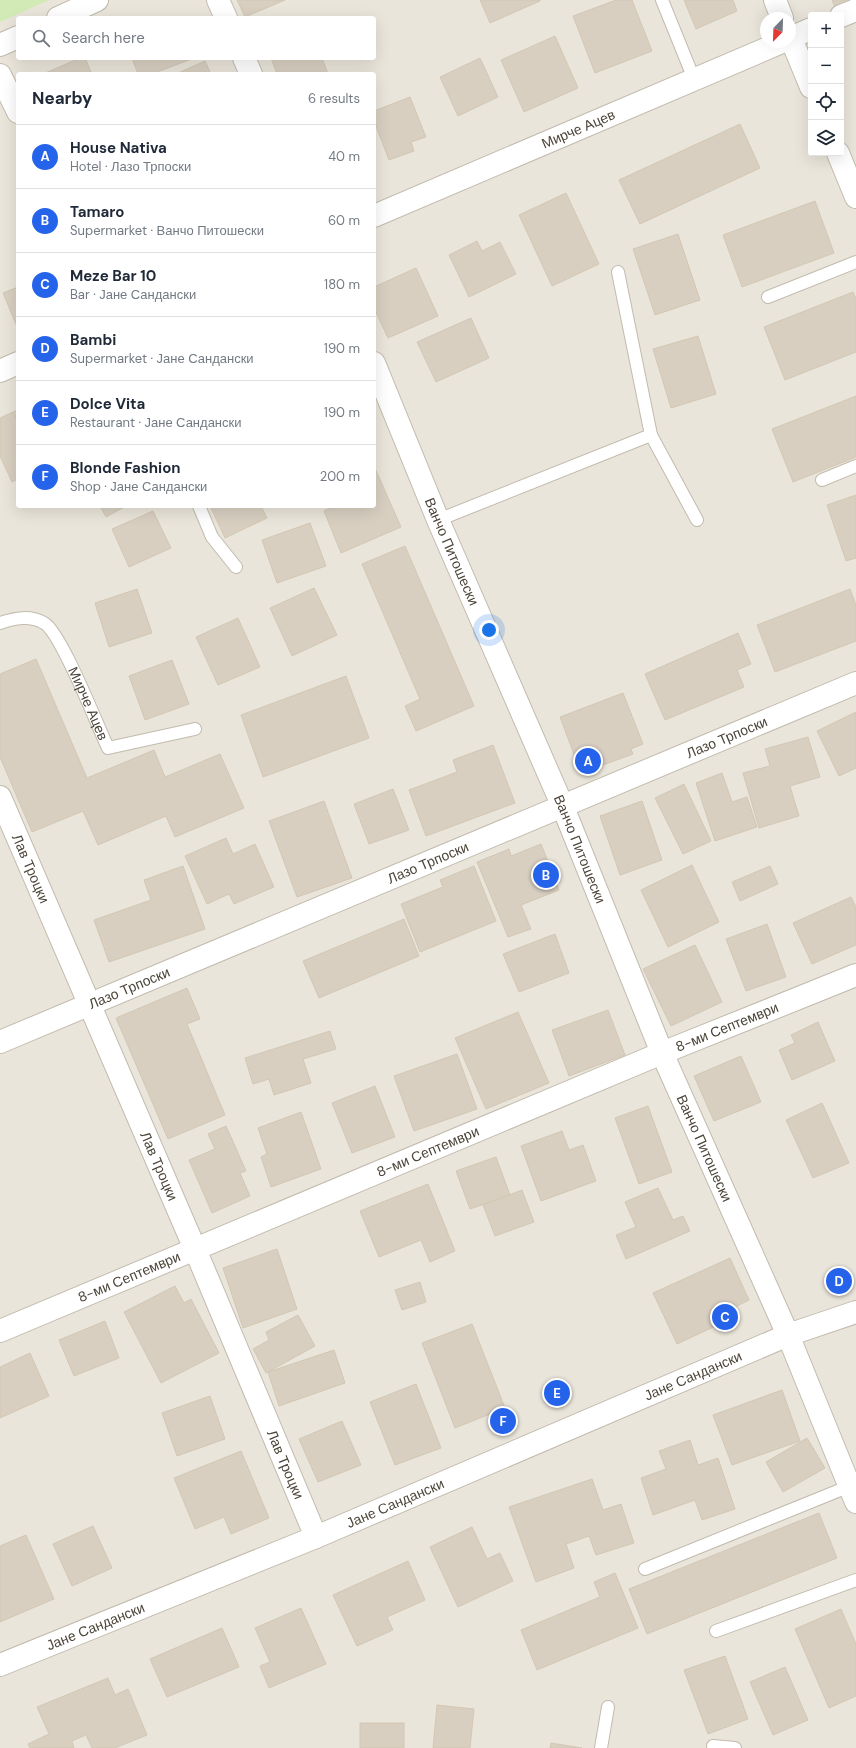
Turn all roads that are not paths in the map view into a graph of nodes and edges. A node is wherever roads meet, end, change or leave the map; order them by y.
1 (97, 0) edge
2 (218, 0) edge
3 (662, 0) edge
4 (775, 0) edge
5 (856, 10) edge
6 (780, 12) edge
7 (844, 15) edge
8 (62, 16) edge
9 (225, 16) edge
10 (808, 30) edge
11 (796, 36) edge
12 (16, 38) edge
13 (0, 45) edge
14 (767, 48) edge
15 (792, 48) edge
16 (245, 60) edge
17 (250, 72) edge
18 (0, 75) edge
19 (694, 80) junction
20 (810, 84) edge
21 (16, 108) edge
22 (839, 156) edge
23 (856, 198) edge
24 (376, 215) edge
25 (856, 262) edge
26 (618, 272) dead end
27 (768, 297) dead end
28 (16, 364) edge
29 (376, 368) edge
30 (0, 371) edge
31 (651, 435) junction
32 (856, 466) edge
33 (822, 480) dead end
34 (200, 508) edge
35 (438, 520) junction
36 (697, 520) dead end
37 (236, 567) dead end
38 (0, 623) edge
39 (856, 683) edge
40 (195, 729) dead end
41 (0, 797) edge
42 (563, 807) junction
43 (856, 975) edge
44 (89, 1005) junction
45 (0, 1042) edge
46 (662, 1053) junction
47 (196, 1249) junction
48 (856, 1312) edge
49 (0, 1331) edge
50 (788, 1336) junction
51 (854, 1491) edge
52 (316, 1537) junction
53 (645, 1569) dead end
54 (856, 1580) edge
55 (716, 1631) dead end
56 (0, 1665) edge
57 (608, 1707) dead end
58 (713, 1746) dead end
59 (602, 1748) edge
60 (735, 1748) edge

1 - 8 street
2 - 9 street
3 - 19 lane
4 - 6 street
5 - 7 street
10 - 11 street, Мирче Ацев
12 - 13 street
14 - 19 street, Мирче Ацев
15 - 20 street
16 - 17 street
18 - 21 street
19 - 24 street, Мирче Ацев
22 - 23 street
25 - 27 lane
26 - 31 lane
28 - 30 street
29 - 35 street, Ванчо Питошески
31 - 35 lane
31 - 36 lane
32 - 33 lane
34 - 37 lane
35 - 42 street, Ванчо Питошески
38 - 40 lane, Мирче Ацев
39 - 42 street, Лазо Трпоски
41 - 44 street, Лав Троцки
42 - 44 street, Лазо Трпоски
42 - 46 street, Ванчо Питошески
43 - 46 street, 8-ми Септември
44 - 45 street, Лазо Трпоски
44 - 47 street, Лав Троцки
46 - 47 street, 8-ми Септември
46 - 50 street, Ванчо Питошески
47 - 49 street, 8-ми Септември
47 - 52 street, Лав Троцки
48 - 50 street, Јане Сандански
50 - 51 street
50 - 52 street, Јане Сандански
51 - 53 lane
52 - 56 street, Јане Сандански
54 - 55 lane
57 - 59 lane
58 - 60 lane

